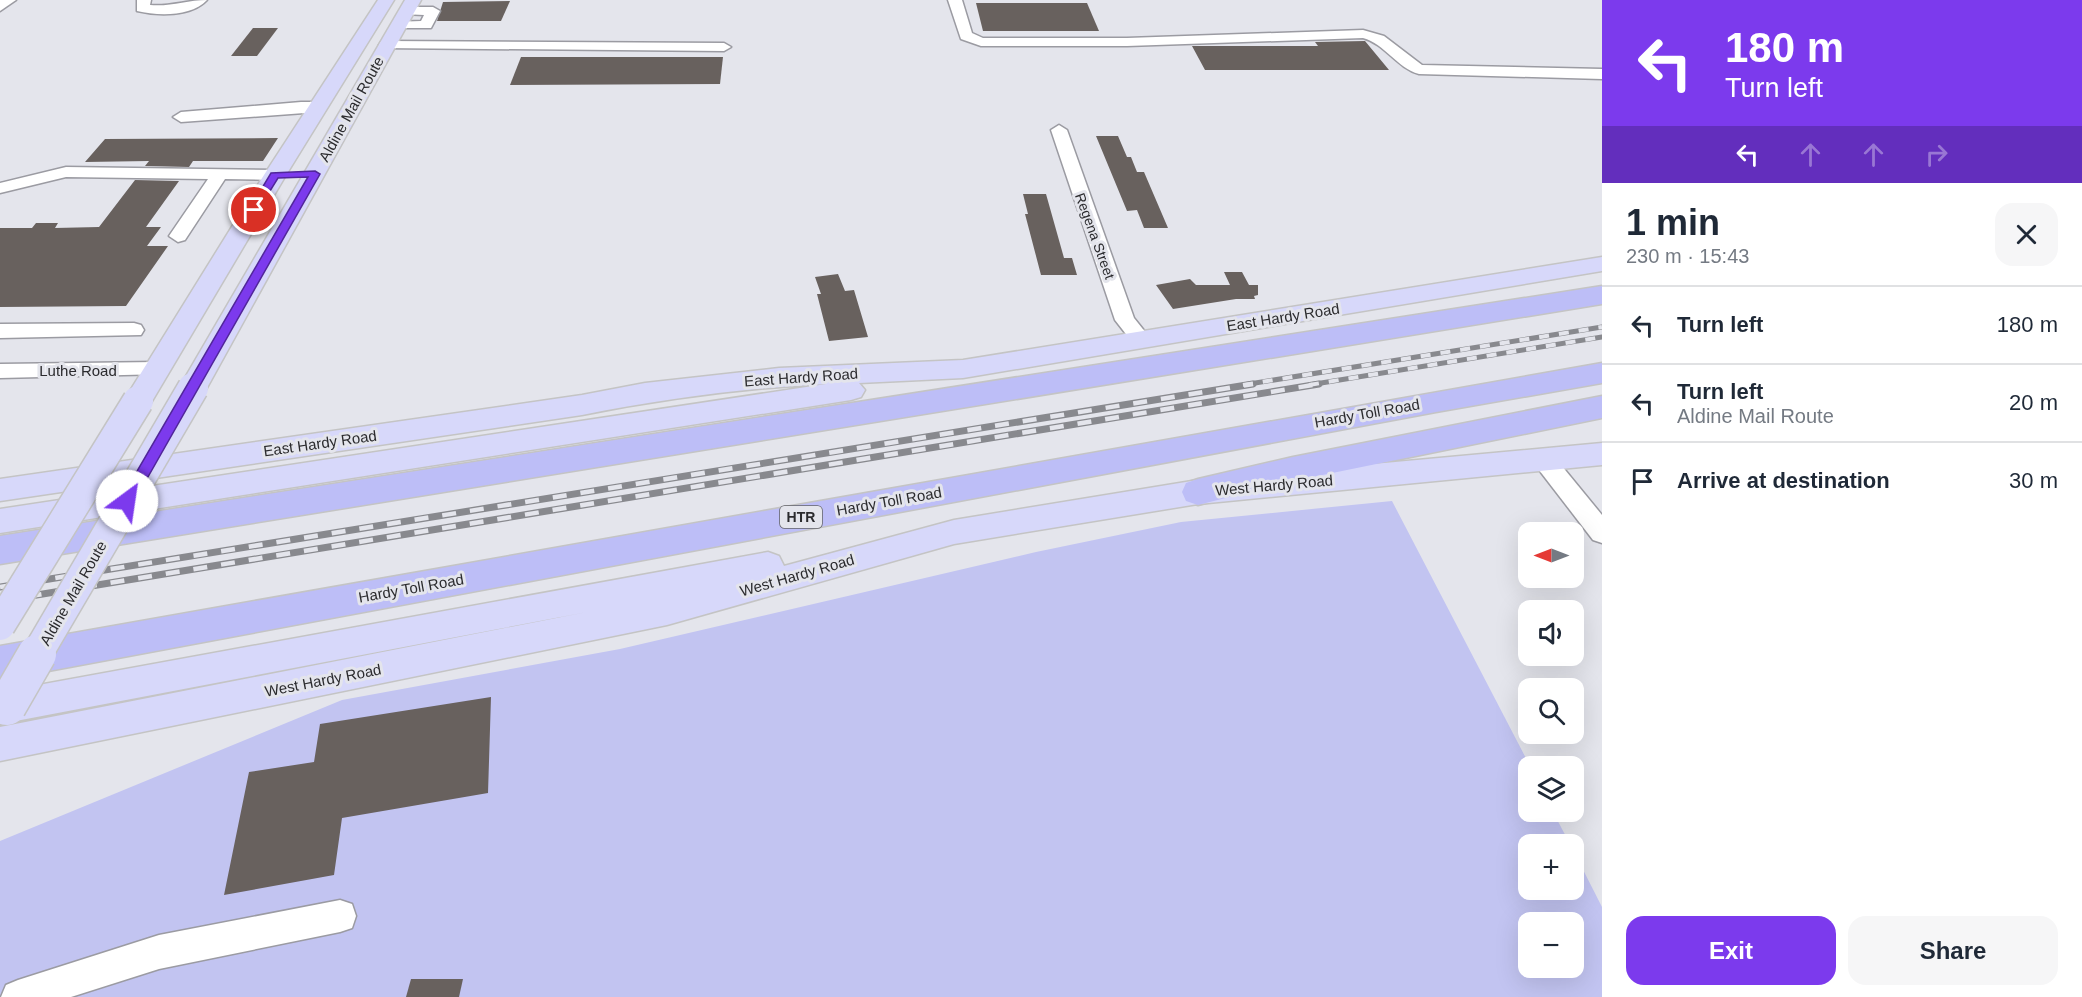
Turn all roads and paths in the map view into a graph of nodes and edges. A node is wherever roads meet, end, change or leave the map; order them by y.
1 (9, 0) edge
2 (144, 0) edge
3 (200, 0) edge
4 (386, 0) edge
5 (955, 0) edge
6 (0, 7) edge
7 (406, 12) edge
8 (358, 45) junction
9 (386, 45) junction
10 (724, 47) dead end
11 (1602, 74) edge
12 (318, 107) junction
13 (181, 117) dead end
14 (1059, 130) dead end
15 (220, 174) junction
16 (315, 174) junction
17 (275, 175) junction
18 (0, 188) edge
19 (178, 236) dead end
20 (1602, 264) edge
21 (1602, 295) edge
22 (134, 330) dead end
23 (0, 331) edge
24 (1140, 338) junction
25 (157, 369) junction
26 (963, 369) junction
27 (0, 371) edge
28 (1602, 373) edge
29 (1602, 407) edge
30 (1602, 454) edge
31 (1544, 460) junction
32 (0, 490) edge
33 (1197, 492) junction
34 (127, 501) junction
35 (72, 510) junction
36 (0, 521) edge
37 (954, 532) junction
38 (1602, 533) edge
39 (0, 550) edge
40 (0, 625) edge
41 (0, 663) edge
42 (2, 710) edge
43 (0, 744) edge
44 (340, 916) dead end
45 (18, 997) edge

1 - 6 street
2 - 3 street
4 - 8 main road, Aldine Mail Route
5 - 11 street
7 - 9 main road, Aldine Mail Route
8 - 9 main road
8 - 12 main road, Aldine Mail Route
9 - 10 street
9 - 16 main road, Aldine Mail Route
12 - 13 street
12 - 17 main road, Aldine Mail Route
14 - 24 street, Regena Street
15 - 17 street
15 - 18 street
15 - 19 street
16 - 17 main road
16 - 34 main road, Aldine Mail Route, bridge
17 - 25 main road, Aldine Mail Route
20 - 24 main road, East Hardy Road
21 - 39 highway
22 - 23 street
24 - 26 main road, East Hardy Road
25 - 27 street, Luthe Road
25 - 35 main road, Aldine Mail Route, bridge
26 - 32 main road, East Hardy Road
26 - 34 main road
28 - 41 highway, Hardy Toll Road / HTR
29 - 33 highway
30 - 31 main road, West Hardy Road
31 - 33 main road, West Hardy Road
31 - 38 street
33 - 37 main road, West Hardy Road
34 - 35 main road
34 - 42 main road, Aldine Mail Route, bridge
35 - 36 main road
35 - 40 main road, Aldine Mail Route, bridge
37 - 42 main road
37 - 43 main road, West Hardy Road
44 - 45 street

